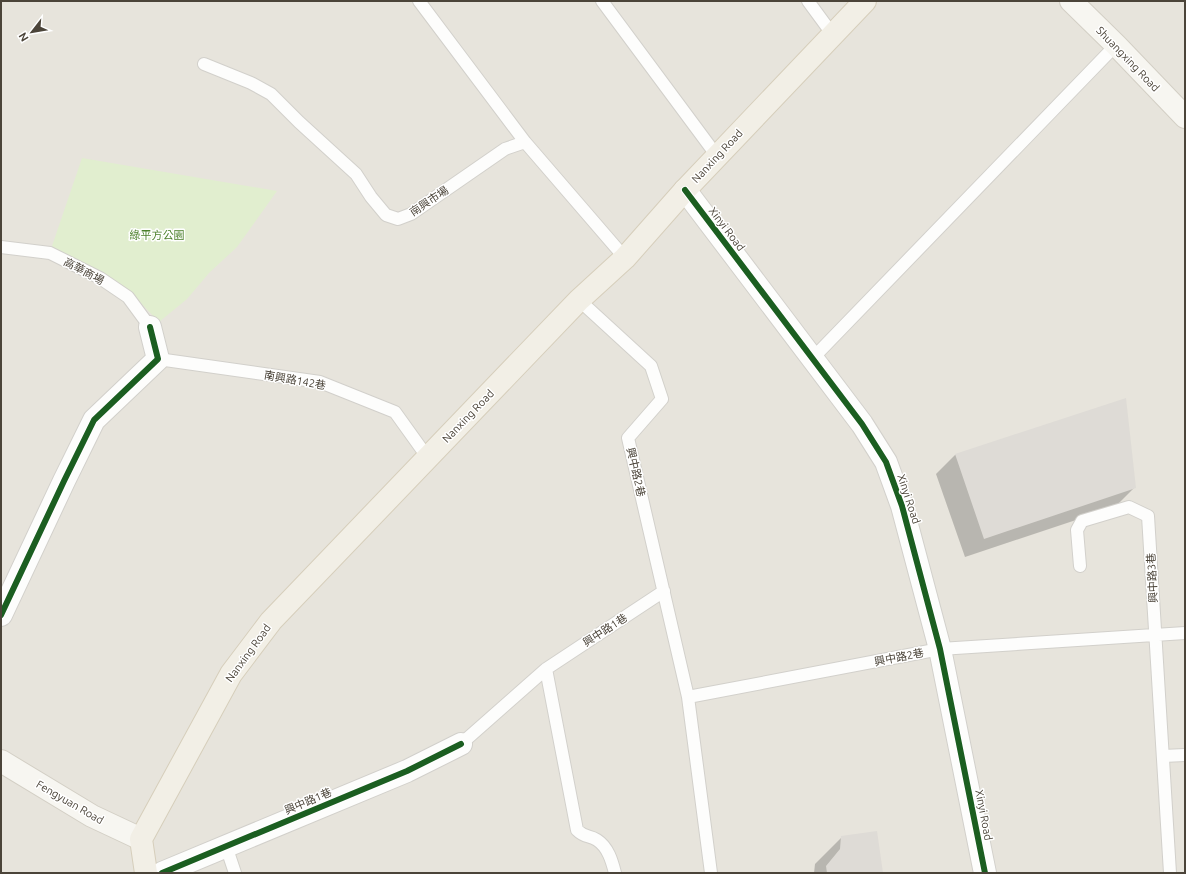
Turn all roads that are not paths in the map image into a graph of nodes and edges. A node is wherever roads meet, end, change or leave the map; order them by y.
1 (419, 1) edge
2 (602, 1) edge
3 (808, 1) edge
4 (865, 1) edge
5 (1071, 1) edge
6 (832, 35) junction
7 (1116, 45) junction
8 (204, 64) dead end
9 (1185, 117) edge
10 (525, 142) junction
11 (717, 156) junction
12 (685, 190) junction
13 (1, 247) edge
14 (625, 258) junction
15 (580, 300) junction
16 (150, 327) joint
17 (813, 358) junction
18 (158, 359) junction
19 (428, 458) junction
20 (1080, 566) dead end
21 (664, 591) junction
22 (1, 616) edge
23 (1185, 633) edge
24 (1156, 636) junction
25 (940, 649) junction
26 (546, 669) junction
27 (688, 697) junction
28 (461, 744) joint
29 (1185, 755) edge
30 (1163, 756) junction
31 (1, 761) edge
32 (141, 839) junction
33 (226, 846) junction
34 (146, 873) edge
35 (162, 873) edge
36 (235, 873) edge
37 (615, 873) edge
38 (711, 873) edge
39 (985, 873) edge
40 (1170, 873) edge

1 - 10 lane
2 - 11 lane
3 - 6 lane
4 - 6 main road, Nanxing Road
5 - 7 main road, Shuangxing Road
6 - 11 main road, Nanxing Road
7 - 9 main road, Shuangxing Road
7 - 17 lane
8 - 10 lane, 南興市場
10 - 14 lane
11 - 12 main road, Nanxing Road
12 - 14 main road, Nanxing Road
12 - 17 street, Xinyi Road
13 - 16 lane, 高華商場
14 - 15 main road, Nanxing Road
15 - 19 main road, Nanxing Road
15 - 21 lane, 興中路2巷
16 - 18 street
17 - 25 street, Xinyi Road
18 - 19 lane, 南興路142巷
18 - 22 street
19 - 32 main road, Nanxing Road
20 - 24 lane, 興中路3巷
21 - 26 lane, 興中路1巷
21 - 27 lane, 興中路2巷
23 - 24 lane, 興中路2巷
24 - 25 lane, 興中路2巷
24 - 30 lane, 興中路3巷
25 - 27 lane, 興中路2巷
25 - 39 street, Xinyi Road
26 - 28 lane, 興中路1巷
26 - 37 lane
27 - 38 lane, 興中路2巷
28 - 33 street, 興中路1巷
29 - 30 lane
30 - 40 lane, 興中路3巷
31 - 32 main road, Fengyuan Road
32 - 34 main road
33 - 35 street, 興中路1巷
33 - 36 lane

